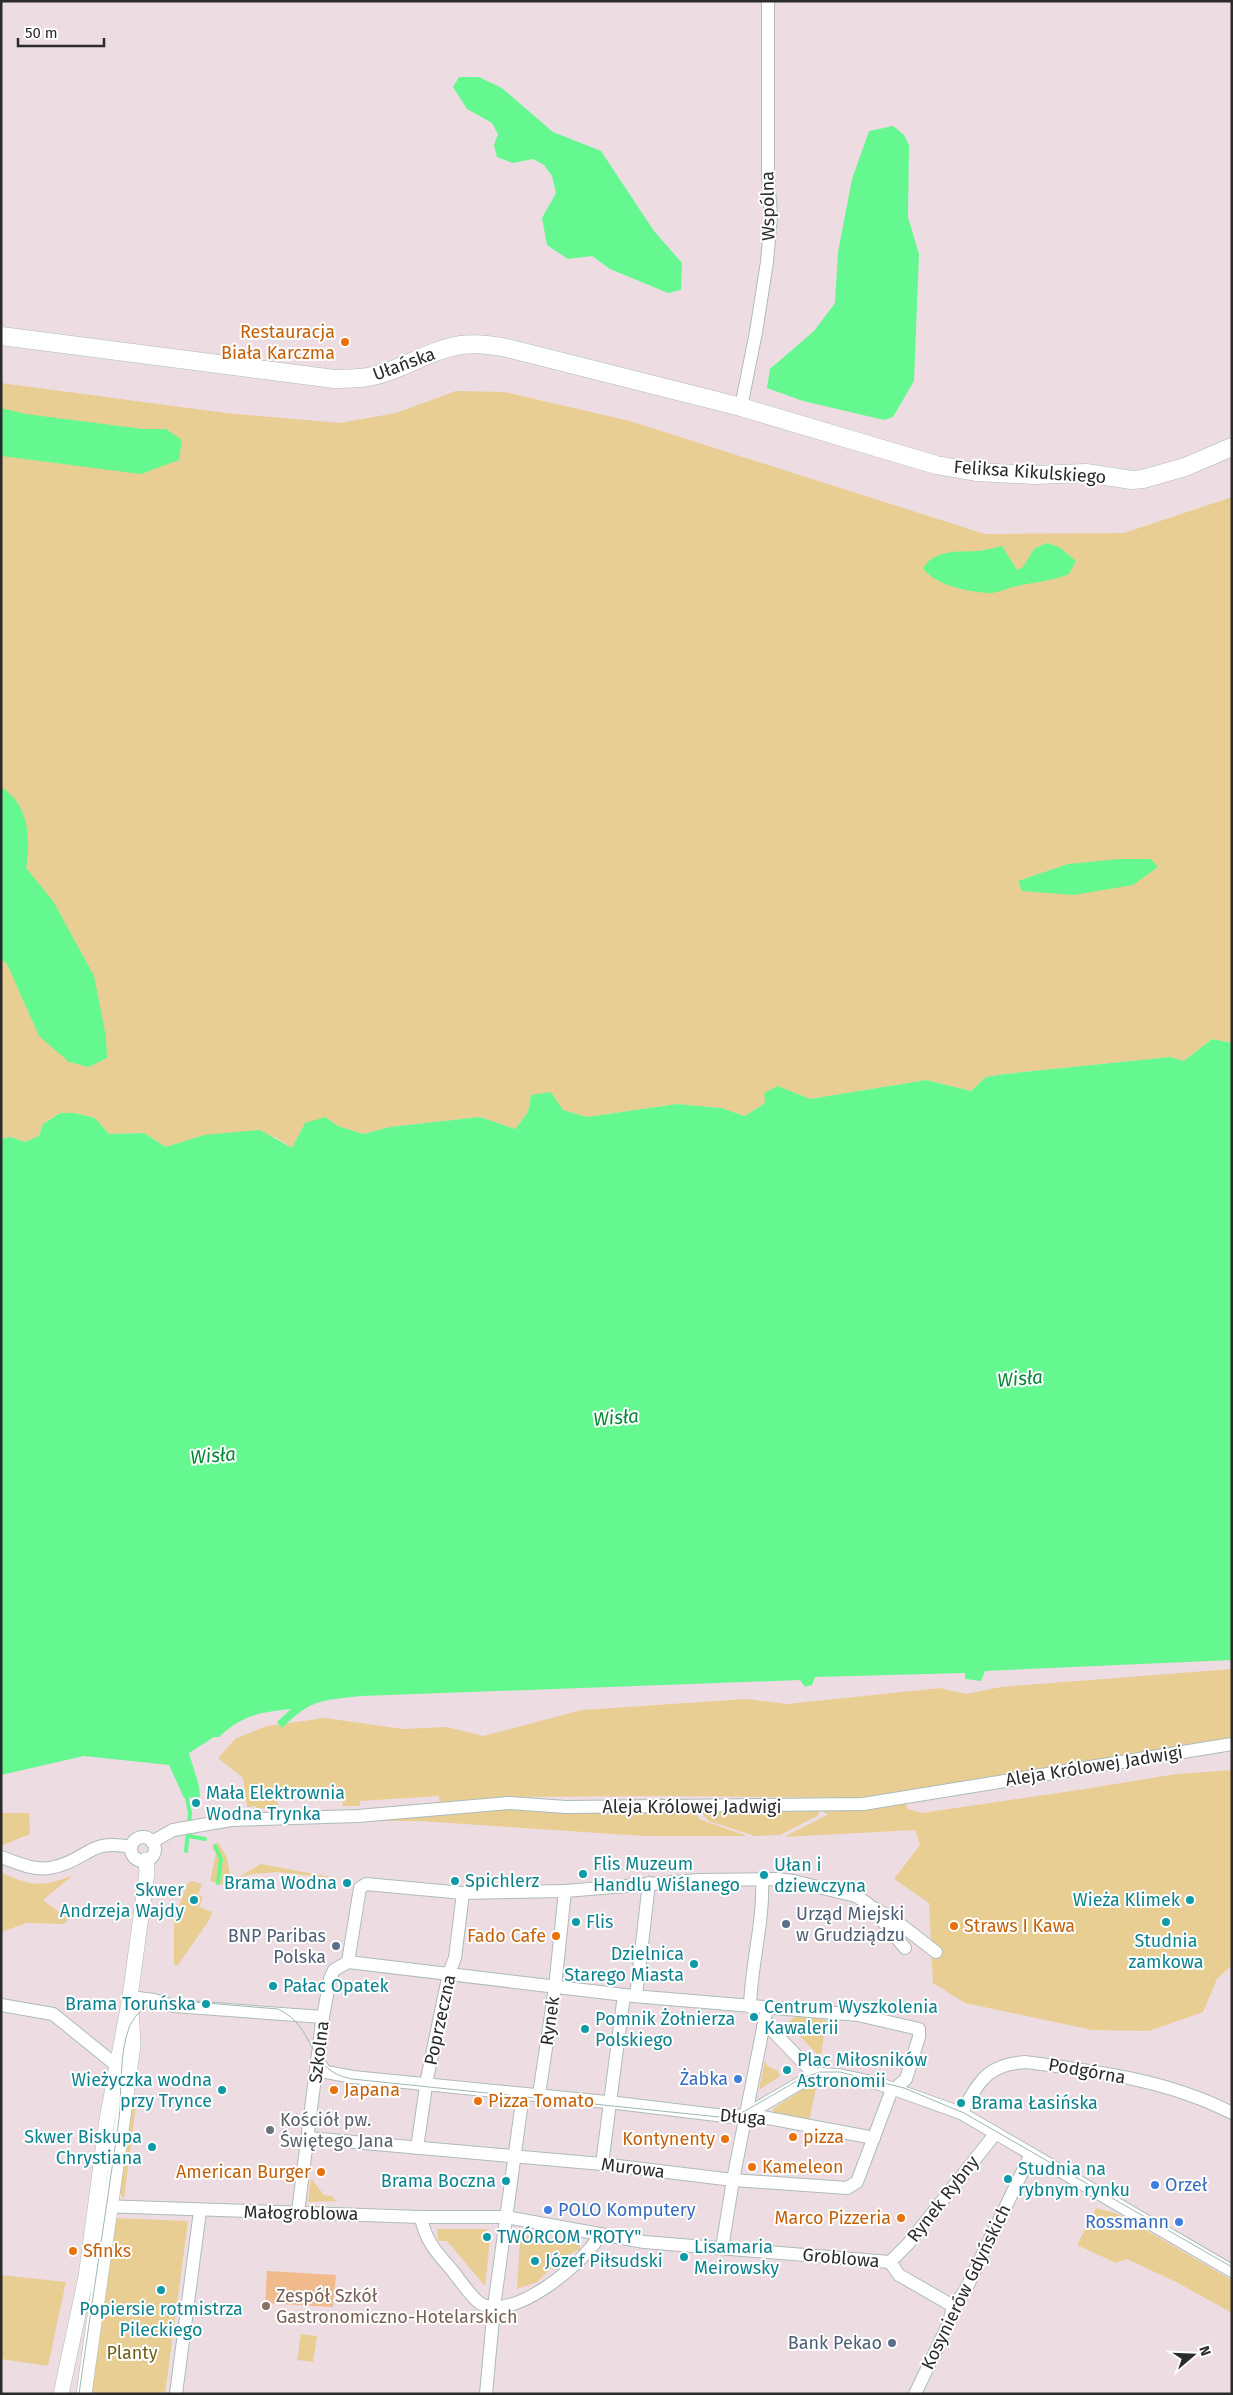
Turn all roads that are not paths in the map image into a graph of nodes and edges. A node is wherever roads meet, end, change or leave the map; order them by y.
1 (768, 1) edge
2 (1, 336) edge
3 (741, 407) junction
4 (1232, 447) edge
5 (1232, 1744) edge
6 (152, 1842) junction
7 (131, 1847) junction
8 (1, 1857) edge
9 (146, 1860) junction
10 (762, 1880) junction
11 (650, 1884) junction
12 (565, 1891) junction
13 (463, 1893) junction
14 (868, 1904) junction
15 (904, 1948) dead end
16 (936, 1952) dead end
17 (348, 1962) junction
18 (449, 1973) junction
19 (555, 1987) junction
20 (630, 1995) junction
21 (130, 1997) junction
22 (1, 2005) edge
23 (750, 2006) junction
24 (767, 2008) junction
25 (323, 2017) junction
26 (763, 2027) junction
27 (918, 2029) joint
28 (317, 2061) junction
29 (116, 2065) junction
30 (815, 2075) junction
31 (426, 2084) junction
32 (894, 2089) junction
33 (530, 2094) junction
34 (610, 2102) junction
35 (961, 2113) junction
36 (1232, 2113) edge
37 (747, 2114) junction
38 (995, 2134) junction
39 (308, 2138) junction
40 (874, 2138) junction
41 (417, 2148) junction
42 (1031, 2154) junction
43 (514, 2157) junction
44 (602, 2164) junction
45 (733, 2180) junction
46 (103, 2207) junction
47 (200, 2211) junction
48 (298, 2212) junction
49 (421, 2217) junction
50 (506, 2217) junction
51 (600, 2235) junction
52 (722, 2248) junction
53 (890, 2262) junction
54 (1232, 2271) edge
55 (494, 2306) junction
56 (954, 2306) junction
57 (61, 2394) edge
58 (84, 2394) edge
59 (176, 2394) edge
60 (486, 2394) edge
61 (915, 2394) edge

1 - 3 street, Wspólna
2 - 3 main road, Ułańska
3 - 4 main road, Feliksa Kikulskiego
5 - 6 street, Aleja Królowej Jadwigi
6 - 7 street
6 - 9 street
7 - 8 street
7 - 9 street
9 - 21 street
10 - 11 street
10 - 14 street
10 - 23 street
11 - 12 street
11 - 20 street
12 - 13 street
12 - 19 street
13 - 17 street
13 - 18 street, Poprzeczna
14 - 15 street
14 - 16 street
17 - 18 street
17 - 25 street, Szkolna
18 - 19 street
18 - 31 street, Poprzeczna
19 - 20 street, Rynek
19 - 33 street, Rynek
20 - 23 street, Rynek
20 - 34 street
21 - 25 street
21 - 29 street
21 - 46 street
22 - 29 street
23 - 24 street, Rynek
24 - 26 street
24 - 27 street, Rynek
25 - 28 street, Szkolna
26 - 30 street
26 - 37 street
27 - 32 street, Murowa
28 - 31 street
28 - 39 street, Szkolna
29 - 46 street
30 - 32 street
30 - 37 street
31 - 33 street
31 - 41 street, Poprzeczna
32 - 35 street
32 - 40 street, Murowa
33 - 34 street
33 - 43 street, Rynek
34 - 37 street, Długa
34 - 44 street
35 - 36 street, Podgórna
35 - 38 street
37 - 40 street, Długa
37 - 45 street
38 - 42 street
38 - 53 street, Rynek Rybny
39 - 41 street, Murowa
39 - 48 street, Szkolna
40 - 45 street, Murowa
41 - 43 street, Murowa
42 - 54 street
42 - 56 street, Kosynierów Gdyńskich
43 - 44 street, Murowa
43 - 50 street, Rynek
44 - 45 street, Murowa
45 - 52 street
46 - 47 street, Małogroblowa
46 - 57 street
46 - 58 street
47 - 48 street, Małogroblowa
47 - 59 street
48 - 49 street, Małogroblowa
49 - 50 street, Małogroblowa
49 - 55 street
50 - 51 street, Groblowa
50 - 55 street, Rynek
51 - 52 street, Groblowa
51 - 55 street
52 - 53 street, Groblowa
53 - 56 street, Groblowa
55 - 60 street, Rynek
56 - 61 street, Kosynierów Gdyńskich

